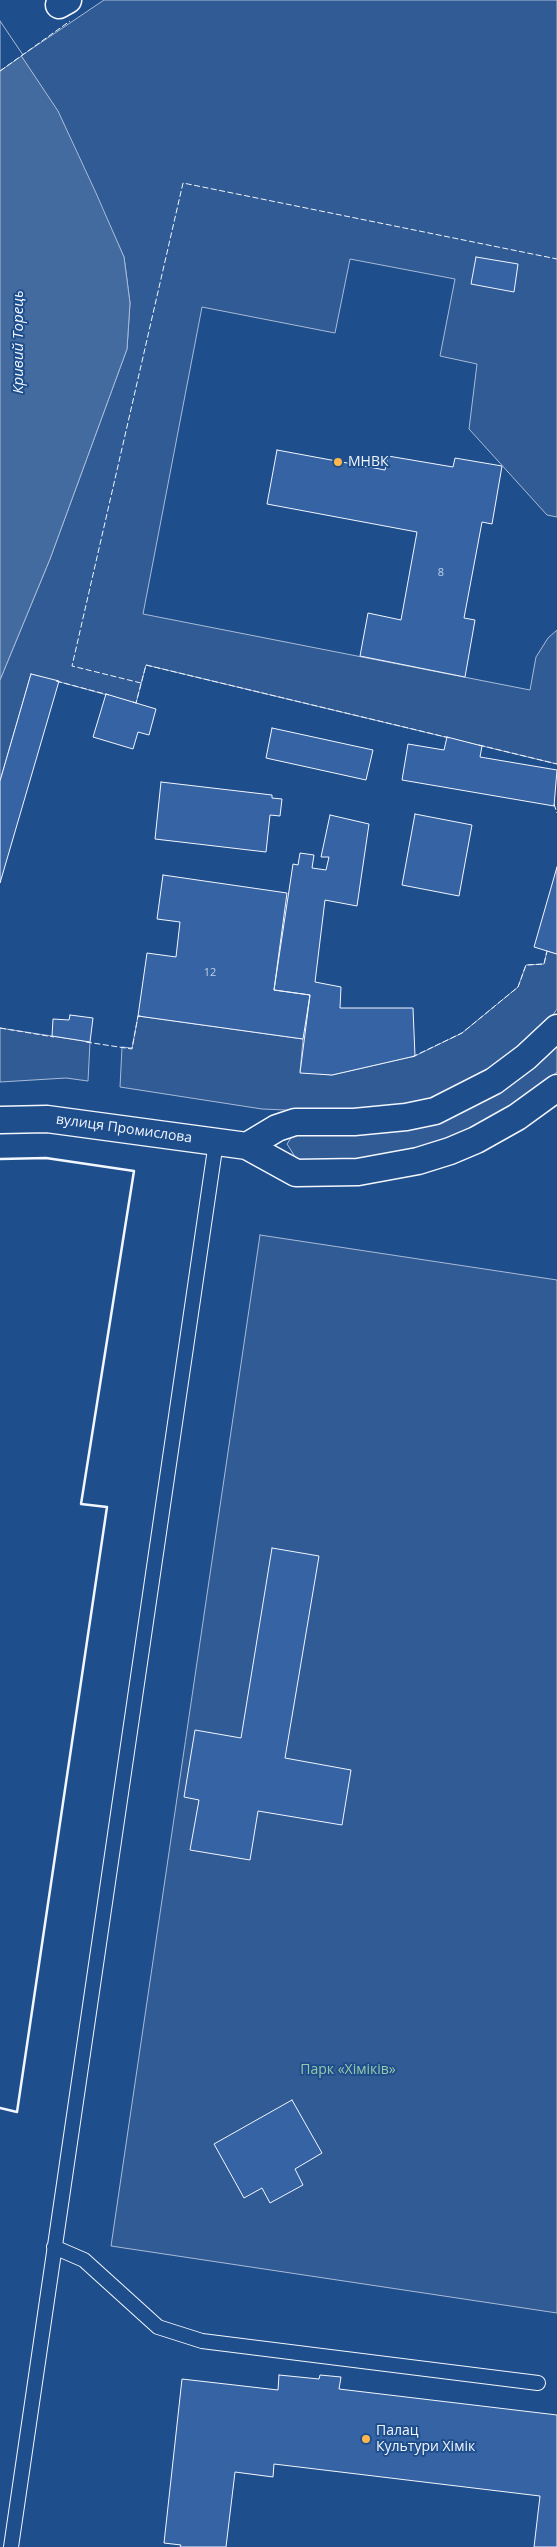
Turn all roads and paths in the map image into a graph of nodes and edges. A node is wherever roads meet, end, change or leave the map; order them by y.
1 (557, 1028) edge
2 (557, 1088) edge
3 (0, 1120) edge
4 (216, 1142) junction
5 (247, 1146) junction
6 (54, 2247) junction
7 (538, 2383) dead end
8 (11, 2547) edge

1 - 5 street
2 - 5 street
3 - 4 street, вулиця Промислова
4 - 5 street, вулиця Промислова
4 - 6 lane
6 - 7 lane
6 - 8 lane

